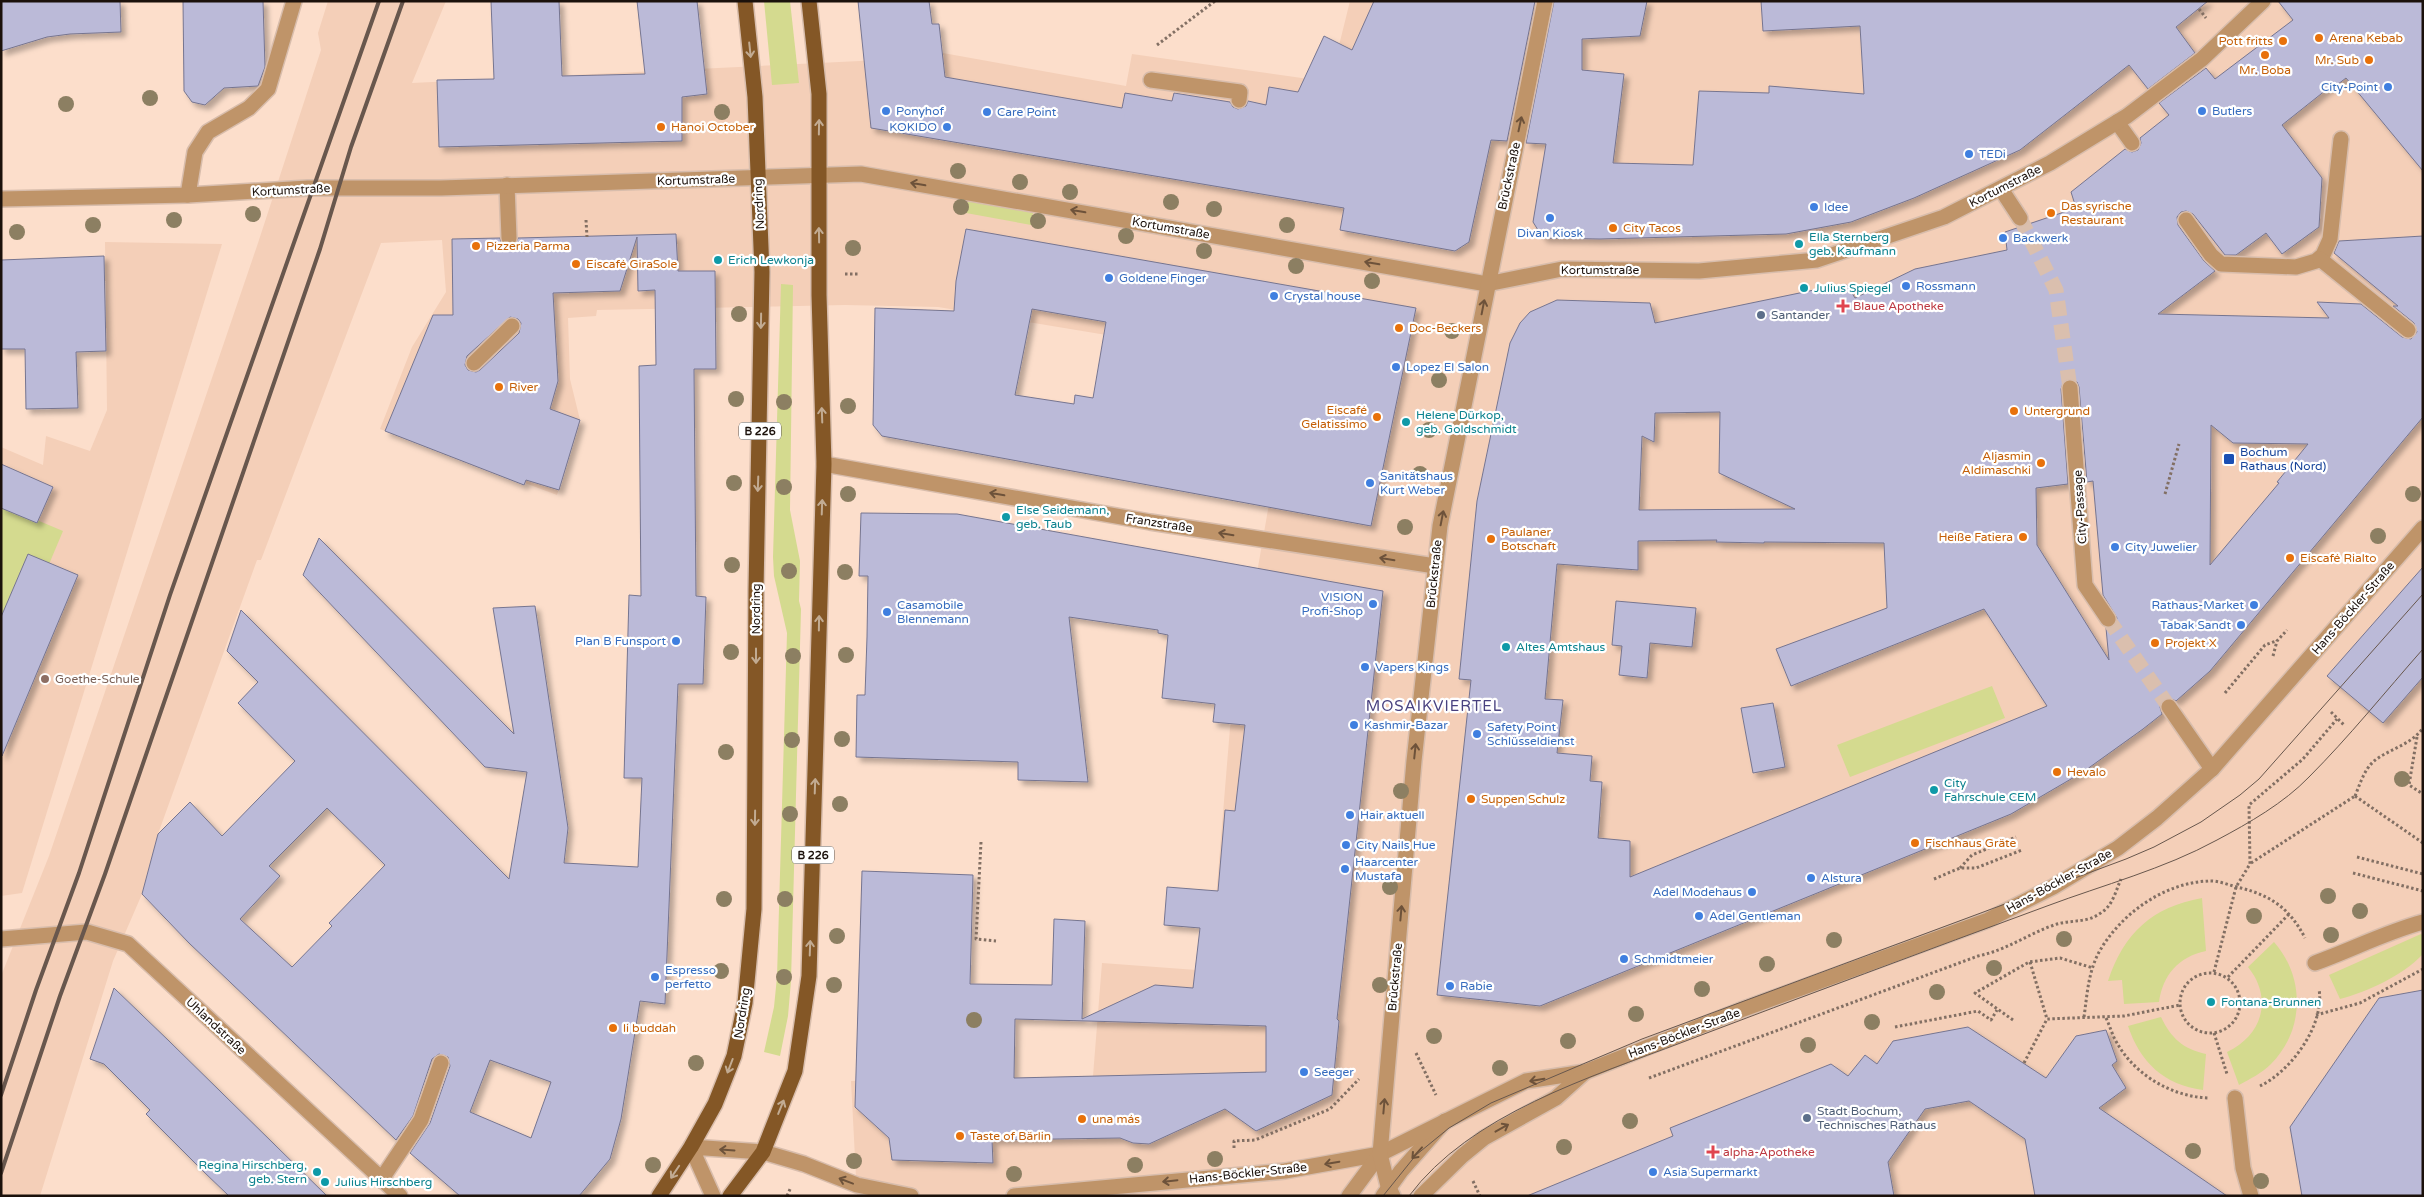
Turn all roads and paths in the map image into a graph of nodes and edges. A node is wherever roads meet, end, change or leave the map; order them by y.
1 (294, 1) edge
2 (745, 1) edge
3 (809, 1) edge
4 (1215, 1) edge
5 (1546, 1) edge
6 (2263, 1) edge
7 (1157, 45) dead end
8 (1151, 80) dead end
9 (1240, 100) dead end
10 (2118, 122) junction
11 (2341, 139) dead end
12 (2132, 143) dead end
13 (818, 176) junction
14 (758, 178) junction
15 (507, 185) junction
16 (2001, 189) junction
17 (188, 195) junction
18 (1, 199) edge
19 (2020, 218) tunnel mouth
20 (586, 220) dead end
21 (2186, 220) dead end
22 (586, 237) dead end
23 (509, 238) dead end
24 (2320, 259) junction
25 (844, 274) dead end
26 (860, 274) dead end
27 (1487, 284) junction
28 (512, 326) dead end
29 (2408, 330) dead end
30 (474, 363) dead end
31 (2070, 388) tunnel mouth
32 (2179, 444) dead end
33 (824, 464) junction
34 (2165, 494) dead end
35 (2423, 528) edge
36 (1435, 566) junction
37 (2108, 619) tunnel mouth
38 (2286, 630) dead end
39 (2277, 641) junction
40 (2272, 660) dead end
41 (2225, 693) dead end
42 (2170, 708) tunnel mouth
43 (2330, 712) dead end
44 (2337, 719) junction
45 (2345, 726) dead end
46 (2423, 728) edge
47 (2417, 736) junction
48 (2212, 769) junction
49 (2423, 794) edge
50 (2356, 796) junction
51 (2016, 837) dead end
52 (981, 842) dead end
53 (2423, 843) edge
54 (2022, 850) dead end
55 (2357, 857) dead end
56 (2250, 864) junction
57 (1960, 868) junction
58 (2353, 873) dead end
59 (2423, 874) edge
60 (1934, 879) dead end
61 (2236, 887) junction
62 (2423, 891) edge
63 (2290, 913) junction
64 (2423, 922) edge
65 (1, 939) edge
66 (996, 940) dead end
67 (2030, 962) junction
68 (2315, 963) junction
69 (2093, 968) junction
70 (2423, 969) edge
71 (2214, 972) junction
72 (2228, 977) junction
73 (2180, 1004) junction
74 (1997, 1010) junction
75 (2316, 1015) junction
76 (2084, 1017) junction
77 (2106, 1018) junction
78 (2047, 1019) junction
79 (2013, 1020) dead end
80 (1895, 1026) dead end
81 (2214, 1034) junction
82 (1390, 1045) junction
83 (441, 1062) dead end
84 (2024, 1063) dead end
85 (1585, 1072) junction
86 (2235, 1098) junction
87 (1446, 1120) junction
88 (691, 1147) junction
89 (763, 1152) junction
90 (1380, 1154) junction
91 (1462, 1156) junction
92 (1236, 1175) junction
93 (381, 1180) junction
94 (1388, 1193) edge
95 (400, 1196) edge
96 (659, 1196) edge
97 (713, 1196) edge
98 (730, 1196) edge
99 (911, 1196) edge
100 (1014, 1196) edge
101 (1349, 1196) edge
102 (1416, 1196) edge
103 (1421, 1196) edge
104 (2251, 1196) edge

1 - 17 street
2 -> 14 main road, Nordring / B 226
13 -> 3 main road, B 226
4 - 7 path
27 -> 5 street, Brückstraße
6 - 10 street, Kortumstraße
8 - 9 street
10 - 12 street
10 - 16 street, Kortumstraße
11 - 24 street
13 - 14 street, Kortumstraße
27 -> 13 street, Kortumstraße
33 -> 13 main road, B 226
14 - 15 street, Kortumstraße
14 -> 88 main road, Nordring / B 226
15 - 17 street, Kortumstraße
15 - 23 street
16 - 19 street
16 - 27 street, Kortumstraße
17 - 18 street, Kortumstraße
20 - 22 path
21 - 24 street
24 - 29 street
25 - 26 path
36 -> 27 street, Brückstraße
28 - 30 street
31 - 37 street, City-Passage
32 - 34 path
36 -> 33 street, Franzstraße
89 -> 33 main road, B 226
35 - 48 street, Hans-Böckler-Straße
82 -> 36 street, Brückstraße
38 - 39 path
39 - 40 path
39 - 41 path
42 - 48 street
43 - 44 path
44 - 45 path
44 - 56 path
46 - 47 path
47 - 49 path
47 - 50 path
48 - 85 street, Hans-Böckler-Straße
50 - 53 path
50 - 56 path
51 - 57 path
52 - 66 path
54 - 57 path
55 - 59 path
56 - 61 path
57 - 60 path
58 - 62 path
61 - 63 path
61 - 69 path
61 - 71 path
63 - 68 path
63 - 72 path
64 - 68 street
65 - 93 street, Uhlandstraße
67 - 69 path
67 - 74 path
67 - 78 path
68 - 75 path
69 - 76 path
70 - 75 path
71 - 72 path
71 - 73 path
72 - 81 path
73 - 77 path
73 - 81 path
74 - 79 path
74 - 80 path
75 - 86 path
76 - 77 path
76 - 78 path
77 - 86 path
78 - 84 path
81 - 86 path
82 - 87 path
90 -> 82 street, Brückstraße
82 - 92 path
83 - 93 street
85 -> 87 street, Hans-Böckler-Straße
91 -> 85 street, Hans-Böckler-Straße
86 - 104 street
87 - 90 street, Hans-Böckler-Straße
87 -> 94 street
89 -> 88 street
88 -> 96 main road, Nordring / B 226
88 - 97 street
89 - 98 main road, B 226
99 -> 89 street
90 -> 92 street, Hans-Böckler-Straße
90 - 94 street, Brückstraße
90 - 101 street
91 - 102 street
91 - 103 street, Hans-Böckler-Straße
92 -> 100 street, Hans-Böckler-Straße
93 - 95 street, Uhlandstraße

